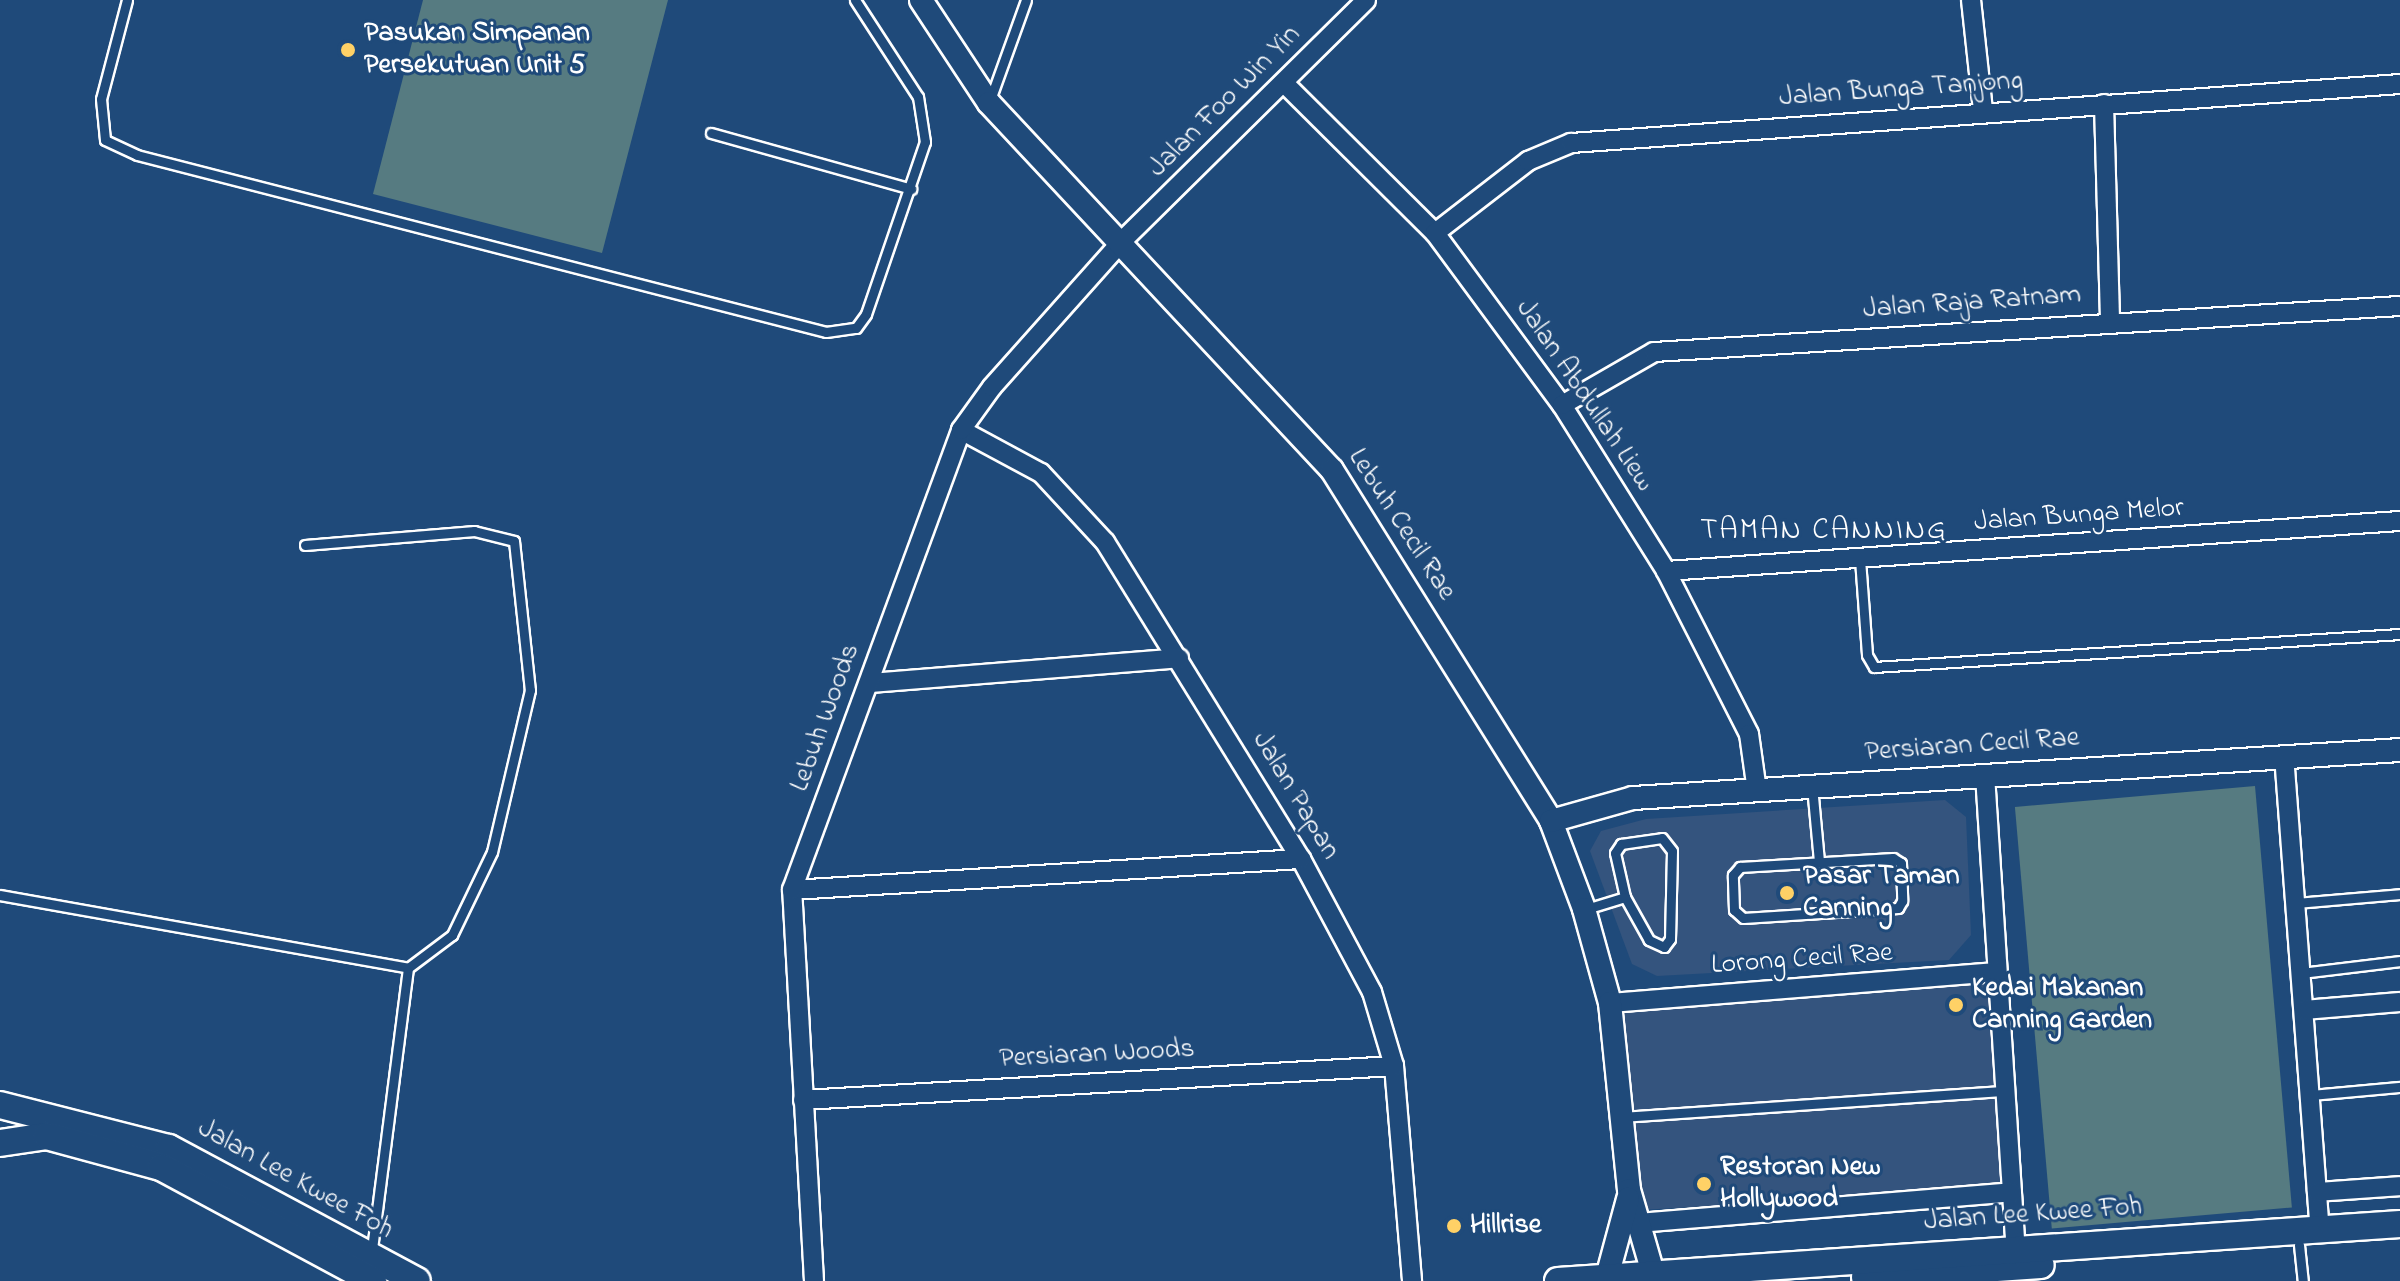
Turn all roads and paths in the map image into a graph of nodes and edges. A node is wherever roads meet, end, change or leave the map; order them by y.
1 (127, 0) edge
2 (855, 0) edge
3 (921, 0) edge
4 (1026, 0) edge
5 (1366, 0) edge
6 (1971, 0) edge
7 (1285, 84) junction
8 (2400, 84) edge
9 (989, 103) junction
10 (2104, 104) junction
11 (1983, 110) junction
12 (711, 133) dead end
13 (911, 189) junction
14 (1435, 233) junction
15 (1121, 242) junction
16 (2400, 306) edge
17 (2110, 322) junction
18 (1562, 405) junction
19 (961, 430) junction
20 (2400, 521) edge
21 (305, 545) dead end
22 (1860, 559) junction
23 (1666, 571) junction
24 (2400, 634) edge
25 (1179, 658) junction
26 (870, 683) junction
27 (2400, 750) edge
28 (2284, 755) junction
29 (1985, 775) junction
30 (1812, 786) junction
31 (1757, 791) junction
32 (1551, 821) junction
33 (1301, 859) junction
34 (1819, 862) junction
35 (792, 890) junction
36 (2400, 894) edge
37 (0, 895) edge
38 (1625, 897) junction
39 (2296, 903) junction
40 (1584, 909) junction
41 (2400, 961) edge
42 (408, 968) junction
43 (1997, 972) junction
44 (2301, 973) junction
45 (2400, 1002) edge
46 (1610, 1003) junction
47 (2304, 1010) junction
48 (1394, 1066) junction
49 (2400, 1087) edge
50 (2005, 1091) junction
51 (2310, 1095) junction
52 (803, 1100) junction
53 (0, 1105) edge
54 (1622, 1117) junction
55 (0, 1125) edge
56 (50, 1126) junction
57 (0, 1143) edge
58 (0, 1159) edge
59 (2400, 1186) edge
60 (1629, 1190) junction
61 (2012, 1192) junction
62 (2317, 1192) junction
63 (1638, 1223) junction
64 (2400, 1224) edge
65 (2320, 1229) junction
66 (2400, 1238) edge
67 (2299, 1245) junction
68 (2016, 1258) junction
69 (1653, 1273) junction
70 (377, 1274) edge
71 (1607, 1277) junction
72 (417, 1281) edge
73 (814, 1281) edge
74 (1412, 1281) edge
75 (1558, 1281) edge
76 (1797, 1281) edge
77 (2303, 1281) edge

1 - 13 lane
2 - 13 lane
3 - 9 street, Lebuh Cecil Rae
4 - 9 lane
5 - 7 street, Jalan Foo Win Yin
6 - 11 street
7 - 14 street, Jalan Abdullah Liew
7 - 15 street, Jalan Foo Win Yin
8 - 10 street, Jalan Bunga Tanjong
9 - 15 street, Lebuh Cecil Rae
10 - 11 street, Jalan Bunga Tanjong
10 - 17 street
11 - 14 street, Jalan Bunga Tanjong
12 - 13 lane
14 - 18 street, Jalan Abdullah Liew
15 - 19 street, Lebuh Woods
15 - 32 street, Lebuh Cecil Rae
16 - 17 street, Jalan Raja Ratnam
17 - 18 street, Jalan Raja Ratnam
18 - 23 street, Jalan Abdullah Liew
19 - 25 street, Jalan Papan
19 - 26 street, Lebuh Woods
20 - 22 street, Jalan Bunga Melor
21 - 42 lane
22 - 23 street, Jalan Bunga Melor
22 - 24 lane
23 - 31 street, Jalan Abdullah Liew
25 - 26 street
25 - 33 street, Jalan Papan
26 - 35 street, Lebuh Woods
27 - 28 street, Persiaran Cecil Rae
28 - 29 street, Persiaran Cecil Rae
28 - 39 street
29 - 30 street, Persiaran Cecil Rae
29 - 43 street
30 - 31 street, Persiaran Cecil Rae
30 - 34 lane
31 - 32 street, Persiaran Cecil Rae
32 - 40 street, Lebuh Cecil Rae
33 - 35 street
33 - 48 street, Jalan Papan
34 - 34 lane
35 - 52 street, Lebuh Woods
36 - 39 lane
37 - 42 lane
38 - 38 lane
38 - 40 lane
39 - 44 street
40 - 46 street, Lebuh Cecil Rae
41 - 44 lane
42 - 70 lane
43 - 46 street, Lorong Cecil Rae
43 - 50 street
44 - 47 street
45 - 47 street
46 - 54 street, Lebuh Cecil Rae
47 - 51 street
48 - 52 street, Persiaran Woods
48 - 74 street, Jalan Papan
49 - 51 lane
50 - 54 lane
50 - 61 street
51 - 62 street
52 - 73 street, Lebuh Woods
53 - 56 main road
54 - 60 street, Lebuh Cecil Rae
55 - 56 main road, Jalan Lee Kwee Foh
56 - 57 main road, Jalan Lee Kwee Foh
56 - 58 main road
56 - 70 main road, Jalan Lee Kwee Foh
59 - 62 street
60 - 63 street, Lebuh Cecil Rae
60 - 71 street, Lebuh Cecil Rae
61 - 63 street
61 - 68 street
62 - 65 street
63 - 69 street, Lebuh Cecil Rae
64 - 65 main road, Jalan Lee Kwee Foh
65 - 68 main road, Jalan Lee Kwee Foh
66 - 67 main road, Jalan Lee Kwee Foh
67 - 68 main road, Jalan Lee Kwee Foh
67 - 77 lane
68 - 69 main road, Jalan Lee Kwee Foh
68 - 76 main road, Jalan Lee Kwee Foh
69 - 71 main road, Jalan Lee Kwee Foh
70 - 72 main road, Jalan Lee Kwee Foh
71 - 75 main road, Jalan Lee Kwee Foh

